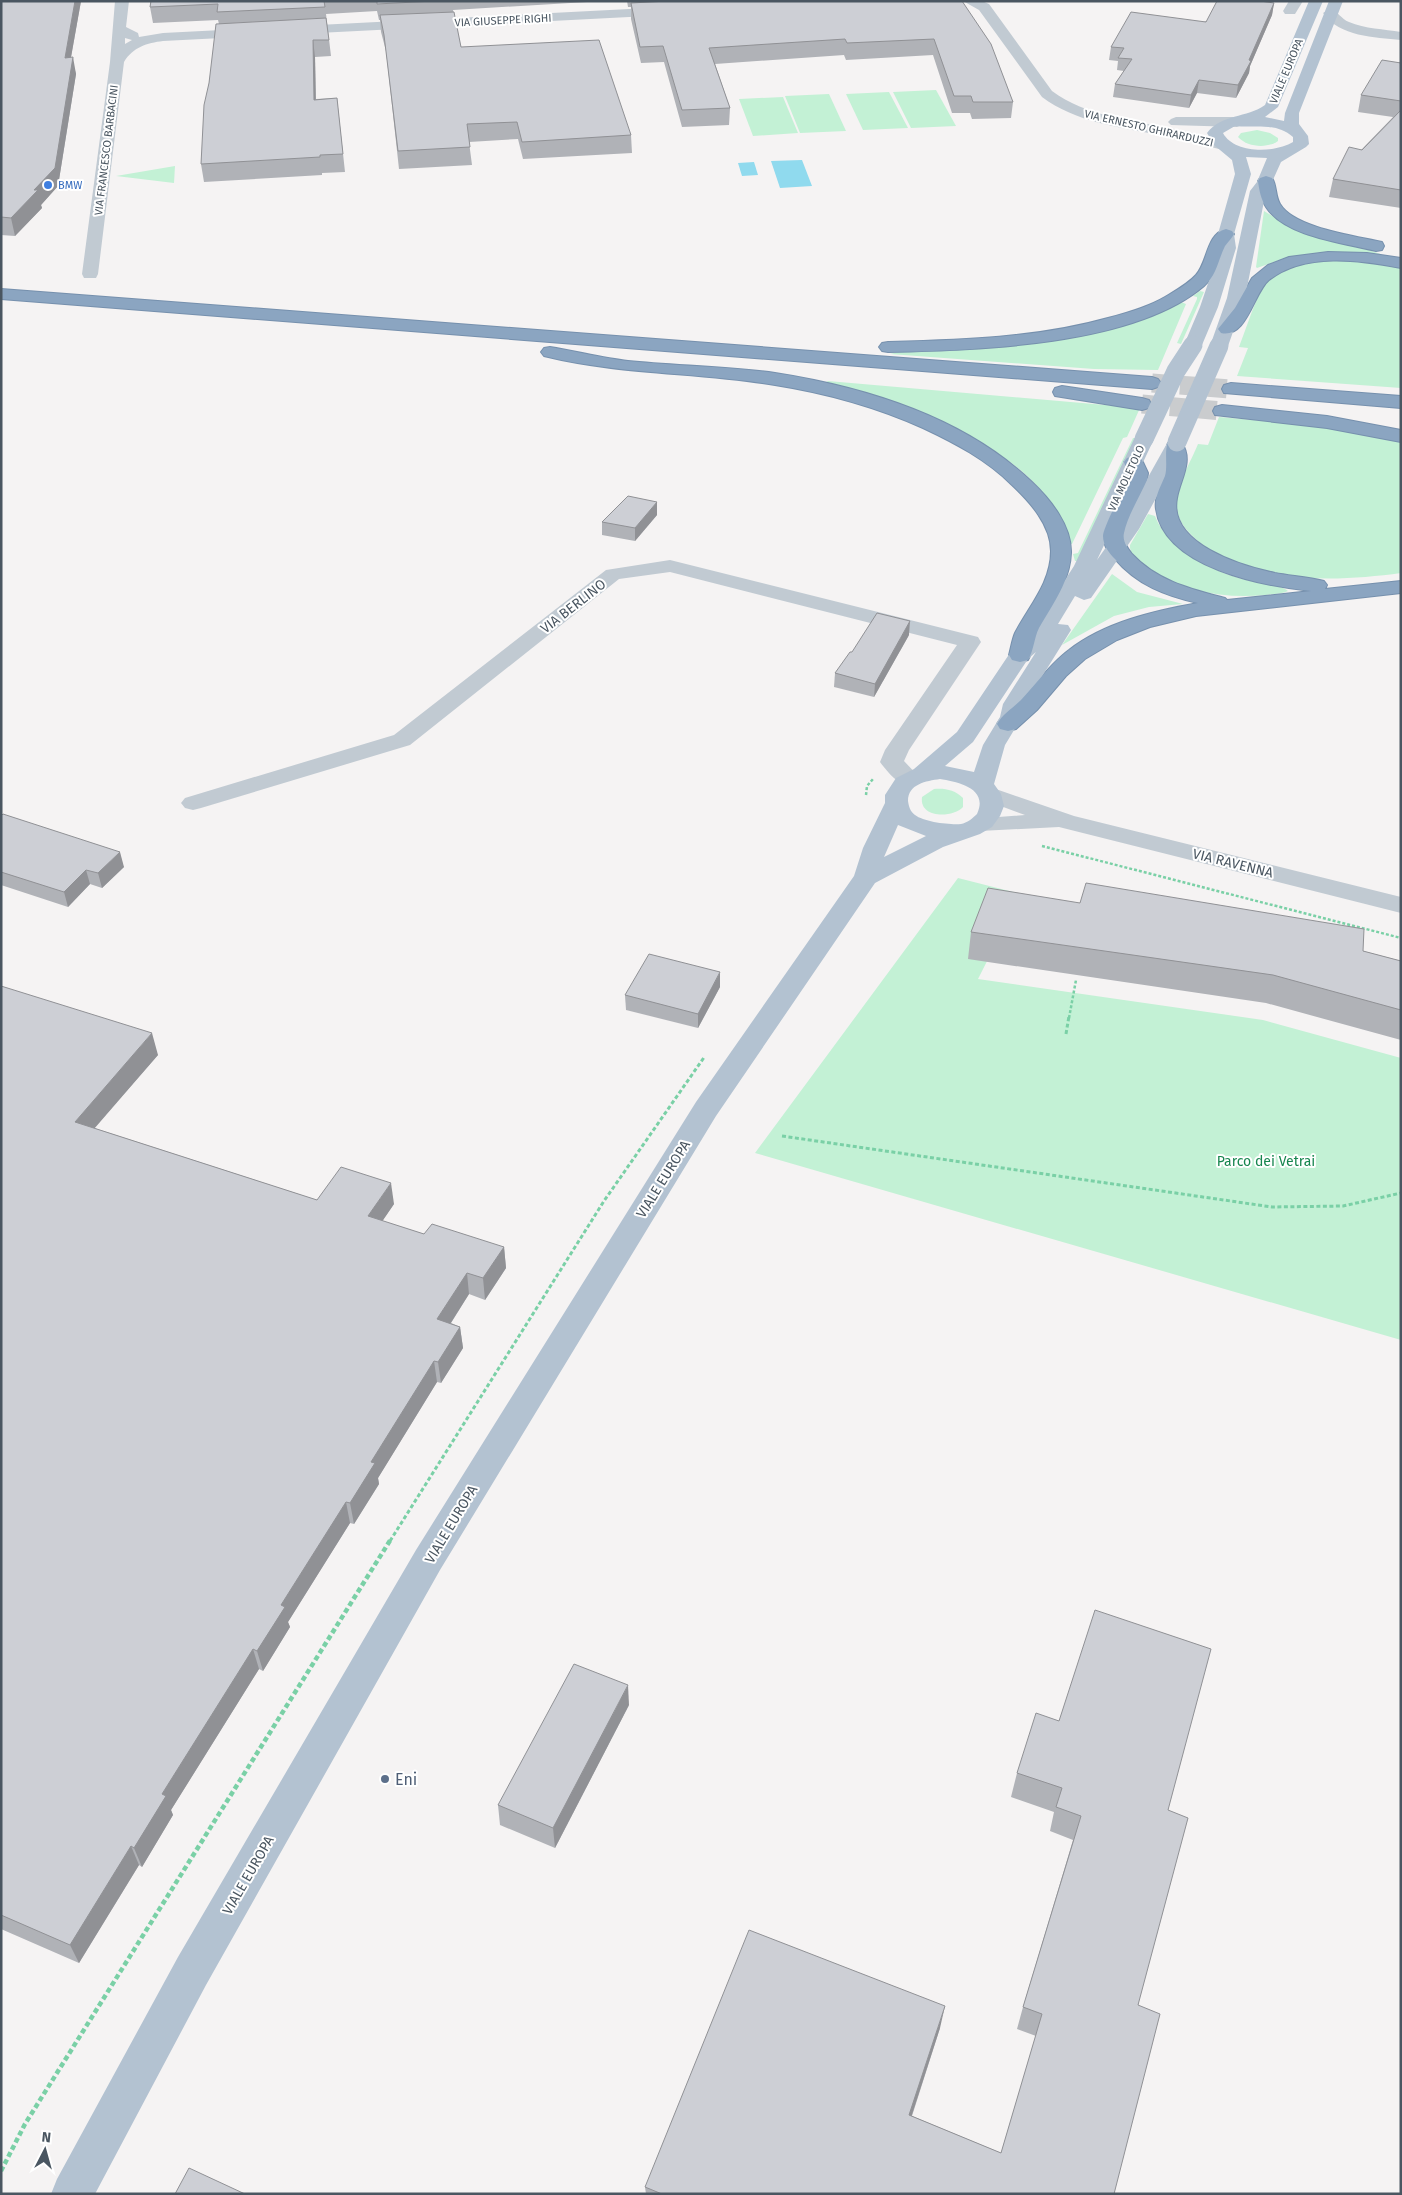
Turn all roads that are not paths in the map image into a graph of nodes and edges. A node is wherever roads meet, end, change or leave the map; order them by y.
1 (122, 1) edge
2 (970, 1) edge
3 (1316, 1) edge
4 (1333, 7) edge
5 (678, 11) edge
6 (119, 25) junction
7 (1361, 30) junction
8 (1401, 36) edge
9 (163, 37) junction
10 (1321, 38) junction
11 (117, 62) junction
12 (1066, 89) dead end
13 (1237, 122) junction
14 (1297, 133) junction
15 (1227, 146) junction
16 (1291, 150) junction
17 (1266, 180) junction
18 (1226, 234) junction
19 (1401, 255) edge
20 (1401, 263) edge
21 (90, 274) dead end
22 (1, 294) edge
23 (1, 308) edge
24 (419, 327) junction
25 (1227, 329) junction
26 (533, 350) junction
27 (1401, 394) edge
28 (1228, 396) junction
29 (1401, 402) edge
30 (1401, 417) edge
31 (1401, 436) edge
32 (1176, 444) junction
33 (1134, 462) junction
34 (1117, 549) junction
35 (1401, 580) edge
36 (1401, 587) edge
37 (1262, 602) junction
38 (1020, 655) junction
39 (1008, 724) junction
40 (915, 777) junction
41 (986, 790) junction
42 (193, 803) dead end
43 (895, 806) junction
44 (1066, 820) junction
45 (980, 824) junction
46 (958, 831) junction
47 (866, 877) junction
48 (1401, 905) edge
49 (72, 2194) edge

1 - 6 street, VIA FRANCESCO BARBACINI
2 - 15 street, VIA ERNESTO GHIRARDUZZI
3 - 13 main road, VIALE EUROPA
4 - 7 street
4 - 10 main road, VIALE EUROPA
5 - 9 street, VIA GIUSEPPE RIGHI
6 - 9 street
6 - 11 street, VIA FRANCESCO BARBACINI
7 - 8 street
7 - 10 street
9 - 11 street, VIA GIUSEPPE RIGHI
10 - 14 main road, VIALE EUROPA
11 - 21 street, VIA FRANCESCO BARBACINI
12 - 13 street, VIA ERNESTO GHIRARDUZZI
13 - 14 main road, VIA MOLETOLO
13 - 15 main road, VIA MOLETOLO
14 - 16 main road
15 - 16 main road
15 - 18 main road, VIA MOLETOLO
16 - 17 main road, VIA MOLETOLO
17 - 19 highway
17 - 25 main road, VIA MOLETOLO
18 - 24 highway
18 - 33 main road, VIA MOLETOLO, bridge
20 - 25 highway
22 - 24 highway
23 - 26 highway
24 - 26 highway
25 - 32 main road, VIA MOLETOLO, bridge
26 - 38 highway
27 - 28 highway
28 - 29 highway
28 - 30 highway
28 - 31 highway
32 - 34 main road, VIA MOLETOLO
32 - 35 highway
33 - 34 highway
33 - 38 main road, VIA MOLETOLO
34 - 37 highway
34 - 39 main road, VIA MOLETOLO
36 - 37 highway
37 - 39 highway
38 - 40 main road, VIA MOLETOLO
39 - 41 main road, VIA MOLETOLO
40 - 41 main road
40 - 42 street, VIA BERLINO
40 - 43 main road, VIA MOLETOLO
41 - 44 street
41 - 45 main road, VIA MOLETOLO
43 - 46 main road
43 - 47 main road, VIA MOLETOLO
44 - 45 street
44 - 48 street, VIA RAVENNA
45 - 46 main road
46 - 47 main road
47 - 49 main road, VIALE EUROPA

